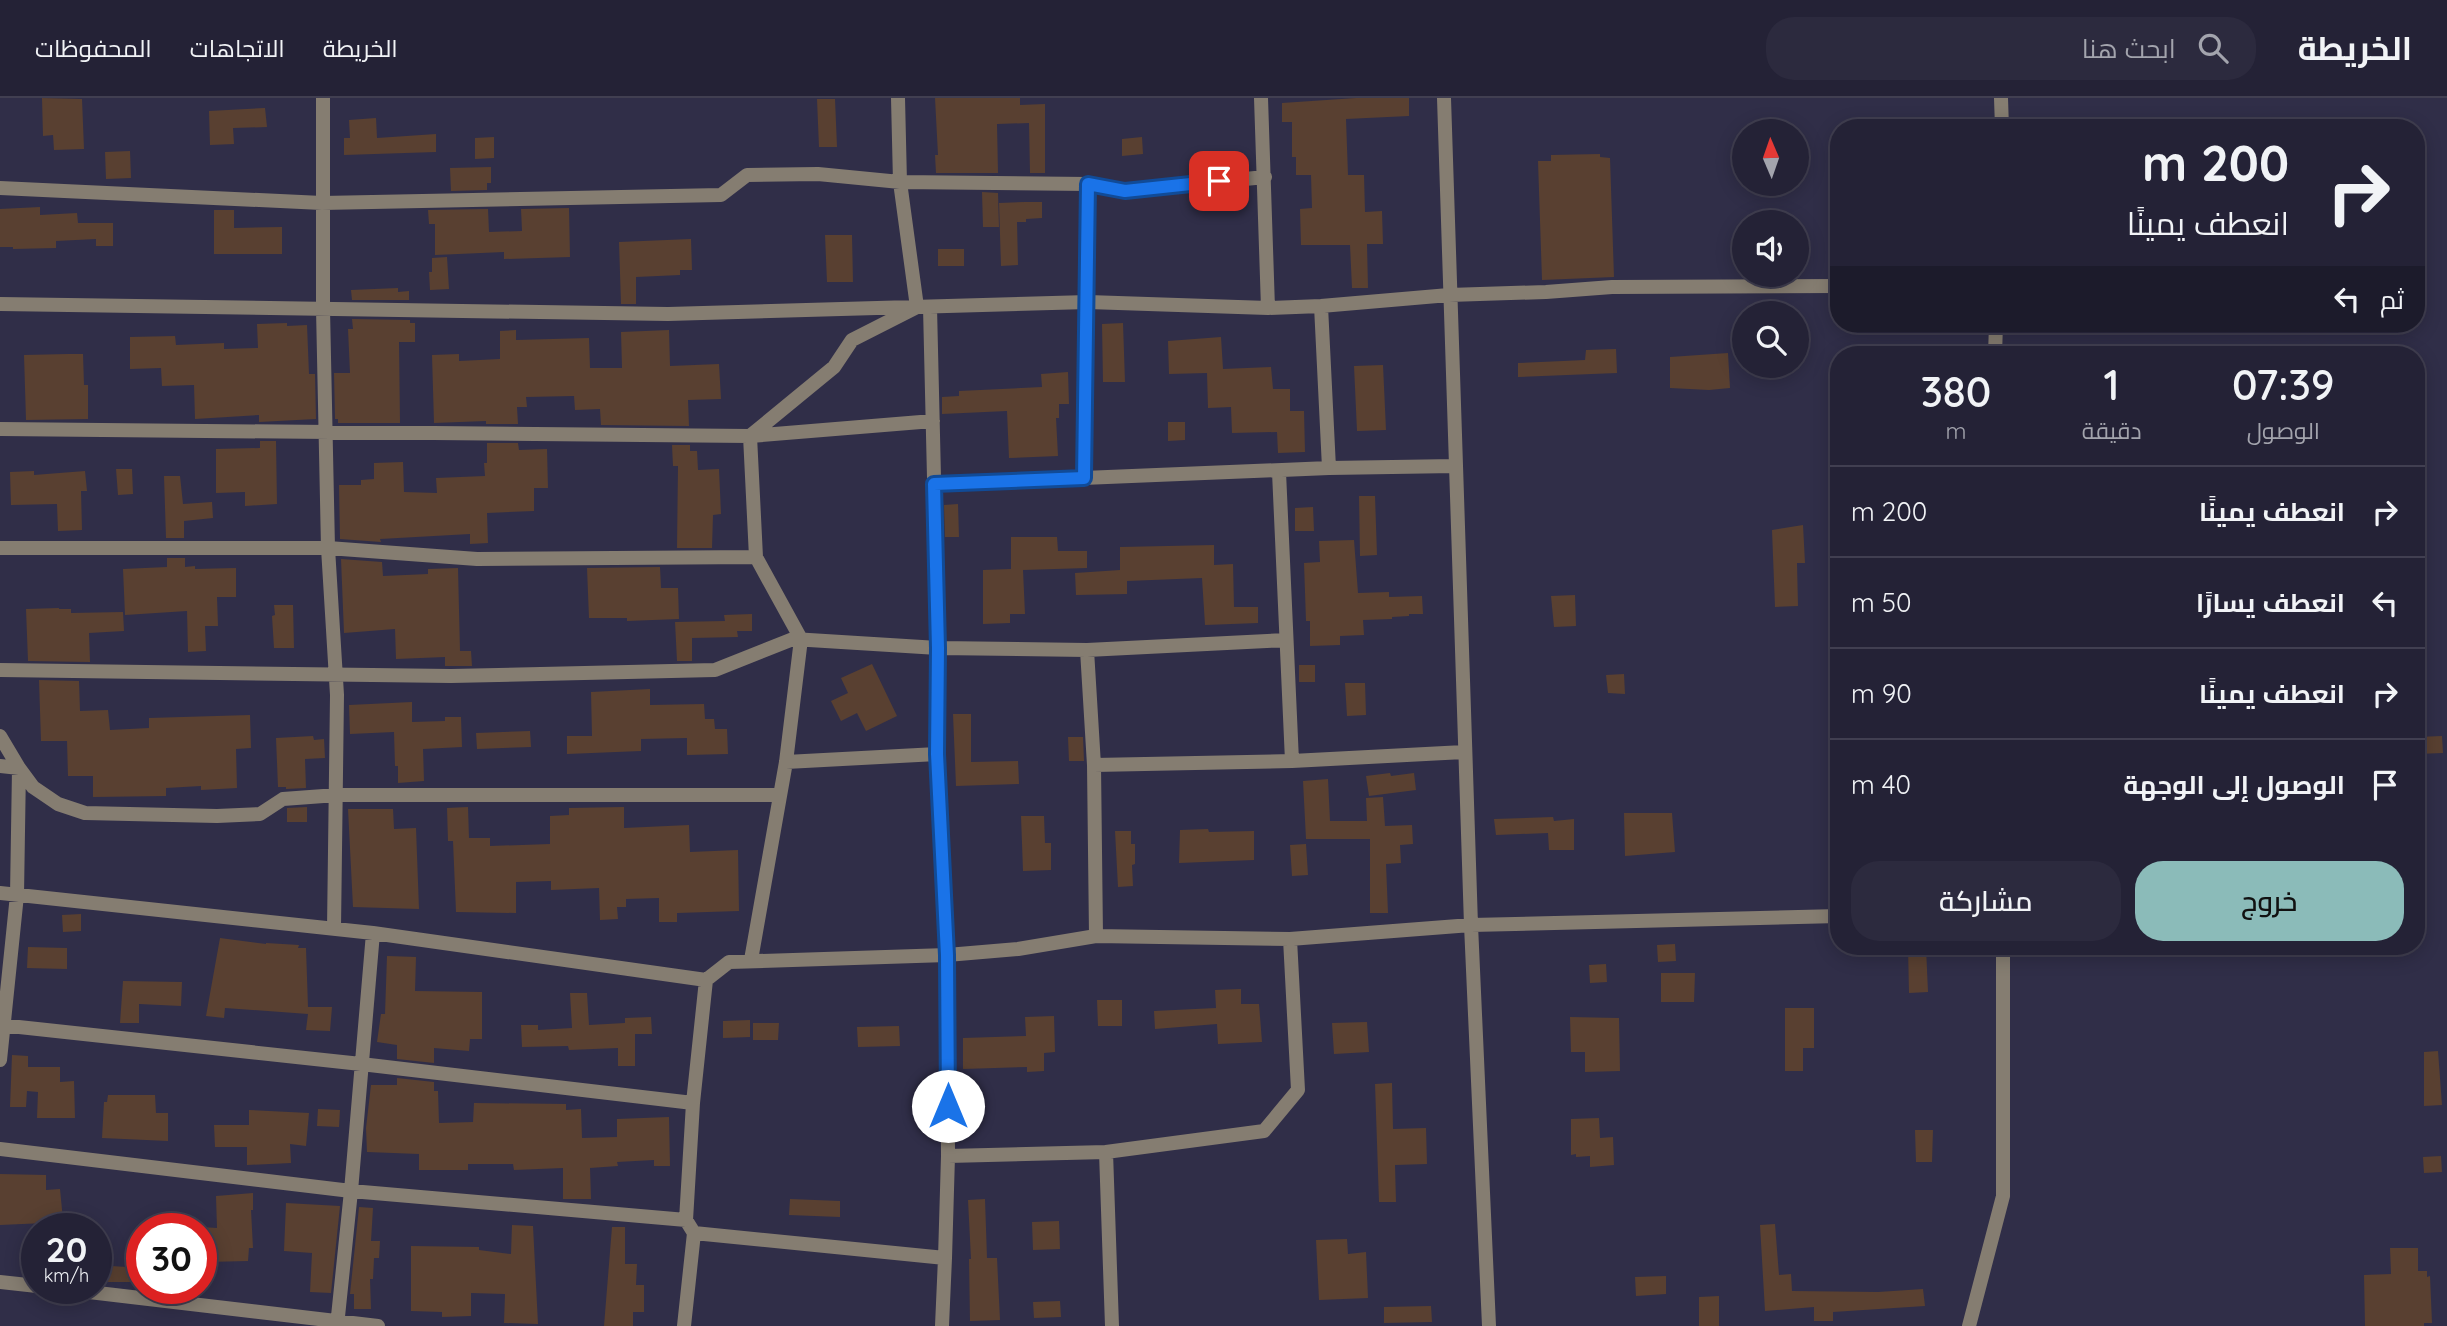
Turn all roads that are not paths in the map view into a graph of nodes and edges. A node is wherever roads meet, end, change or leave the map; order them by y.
1 (323, 98) edge
2 (898, 98) edge
3 (1261, 98) edge
4 (1444, 98) edge
5 (2001, 98) edge
6 (2002, 119) edge
7 (1265, 177) junction
8 (900, 182) junction
9 (1088, 184) junction
10 (0, 188) edge
11 (322, 203) junction
12 (1830, 286) edge
13 (1449, 295) junction
14 (1088, 302) junction
15 (0, 304) edge
16 (1321, 306) junction
17 (924, 307) junction
18 (1268, 308) junction
19 (323, 309) junction
20 (933, 421) junction
21 (0, 429) edge
22 (326, 433) junction
23 (750, 436) junction
24 (1455, 466) junction
25 (1329, 468) junction
26 (1279, 472) junction
27 (1084, 478) junction
28 (934, 484) junction
29 (0, 548) edge
30 (328, 548) junction
31 (756, 556) junction
32 (801, 639) junction
33 (1286, 640) junction
34 (938, 648) junction
35 (1087, 650) junction
36 (0, 670) edge
37 (335, 673) junction
38 (0, 736) edge
39 (1464, 752) junction
40 (937, 754) junction
41 (1292, 761) junction
42 (786, 762) junction
43 (1094, 765) junction
44 (0, 766) edge
45 (19, 768) junction
46 (337, 795) junction
47 (779, 795) junction
48 (0, 893) edge
49 (17, 895) junction
50 (1830, 915) edge
51 (1471, 925) junction
52 (334, 929) junction
53 (373, 933) junction
54 (1096, 936) junction
55 (1290, 939) junction
56 (947, 955) junction
57 (2003, 955) edge
58 (751, 960) junction
59 (706, 980) junction
60 (2, 1025) edge
61 (0, 1060) edge
62 (361, 1064) junction
63 (693, 1103) junction
64 (0, 1149) edge
65 (1105, 1152) junction
66 (948, 1156) junction
67 (351, 1191) junction
68 (686, 1220) junction
69 (694, 1233) junction
70 (945, 1258) junction
71 (0, 1282) edge
72 (21, 1284) edge
73 (112, 1295) edge
74 (338, 1323) edge
75 (378, 1326) edge
76 (684, 1326) edge
77 (942, 1326) edge
78 (1112, 1326) edge
79 (1489, 1326) edge
80 (1969, 1326) edge

1 - 11 street
2 - 8 street
3 - 7 street
4 - 13 street
5 - 6 street
7 - 9 street
7 - 18 street
8 - 9 street
8 - 11 street
8 - 17 street
9 - 14 street
10 - 11 street
11 - 19 street
12 - 13 street
13 - 16 street
13 - 24 street
14 - 17 street
14 - 18 street
14 - 27 street
15 - 19 street
16 - 18 street
16 - 25 street
17 - 19 street
17 - 20 street
17 - 23 street
19 - 22 street
20 - 23 street
20 - 28 street
21 - 22 street
22 - 23 street
22 - 30 street
23 - 31 street
24 - 25 street
24 - 39 street
25 - 26 street
26 - 27 street
26 - 33 street
27 - 28 street
28 - 34 street
29 - 30 street
30 - 31 street
30 - 37 street
31 - 32 street
32 - 34 street
32 - 37 street
32 - 42 street
33 - 35 street
33 - 41 street
34 - 35 street
34 - 40 street
35 - 43 street
36 - 37 street
37 - 46 street
38 - 45 street
39 - 41 street
39 - 51 street
40 - 42 street
40 - 56 street
41 - 43 street
42 - 47 street
43 - 54 street
44 - 45 street
45 - 46 street
45 - 49 street
46 - 47 street
46 - 52 street
47 - 58 street
48 - 49 street
49 - 52 street
49 - 60 street
50 - 51 street
51 - 55 street
51 - 79 street
52 - 53 street
53 - 59 street
53 - 62 street
54 - 55 street
54 - 56 street
55 - 65 street
56 - 58 street
56 - 66 street
57 - 80 street
58 - 59 street
59 - 63 street
60 - 61 street
60 - 62 street
62 - 63 street
62 - 67 street
63 - 68 street
64 - 67 street
65 - 66 street
65 - 78 street
66 - 70 street
67 - 68 street
67 - 74 street
68 - 69 street
69 - 70 street
69 - 76 street
70 - 77 street
71 - 72 street
73 - 74 street
74 - 75 street

